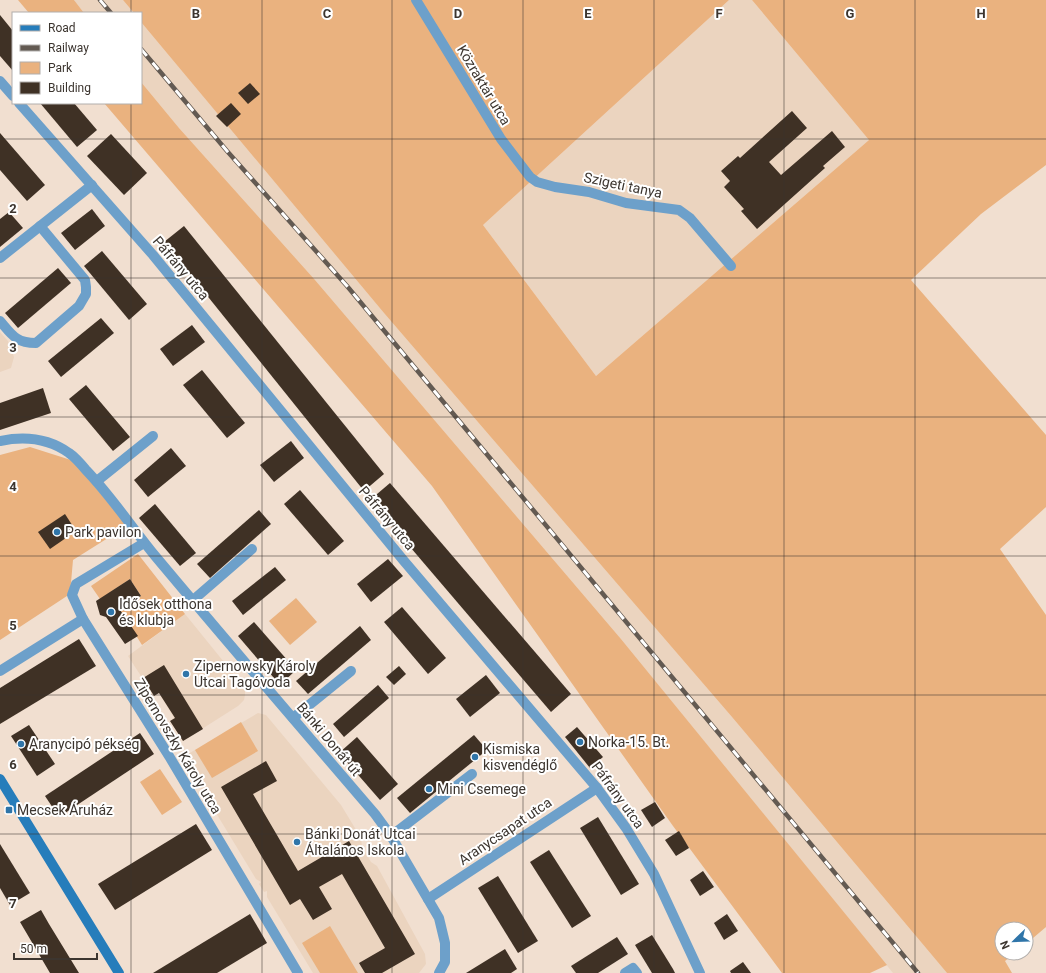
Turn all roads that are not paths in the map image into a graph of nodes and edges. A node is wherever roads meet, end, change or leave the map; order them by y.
1 (416, 0) edge
2 (0, 81) edge
3 (12, 95) edge
4 (20, 104) edge
5 (535, 181) joint
6 (92, 185) junction
7 (40, 226) junction
8 (0, 258) edge
9 (731, 266) dead end
10 (0, 321) edge
11 (153, 436) dead end
12 (0, 440) edge
13 (97, 481) junction
14 (144, 543) junction
15 (252, 550) dead end
16 (192, 601) junction
17 (83, 619) junction
18 (0, 670) edge
19 (351, 671) dead end
20 (293, 718) junction
21 (472, 774) dead end
22 (0, 779) edge
23 (597, 788) junction
24 (392, 836) junction
25 (428, 899) junction
26 (119, 973) edge
27 (298, 973) edge
28 (439, 973) edge
29 (625, 973) edge
30 (636, 973) edge
31 (700, 973) edge

1 - 5 street, Közraktár utca
2 - 3 street
4 - 6 street, Páfrány utca
5 - 9 street, Szigeti tanya
6 - 7 street
6 - 23 street, Páfrány utca
7 - 8 street
7 - 10 street
11 - 13 street
12 - 13 street, Bánki Donát út
13 - 14 street, Bánki Donát út
14 - 16 street, Bánki Donát út
14 - 17 street, Zipernovszky Károly utca
15 - 16 street
16 - 20 street, Bánki Donát út
17 - 18 street
17 - 27 street, Zipernovszky Károly utca
19 - 20 street
20 - 24 street, Bánki Donát út
21 - 24 street
22 - 26 street
23 - 25 street, Aranycsapat utca
23 - 31 street, Páfrány utca
24 - 25 street, Bánki Donát út
25 - 28 street, Bánki Donát út
29 - 30 street

